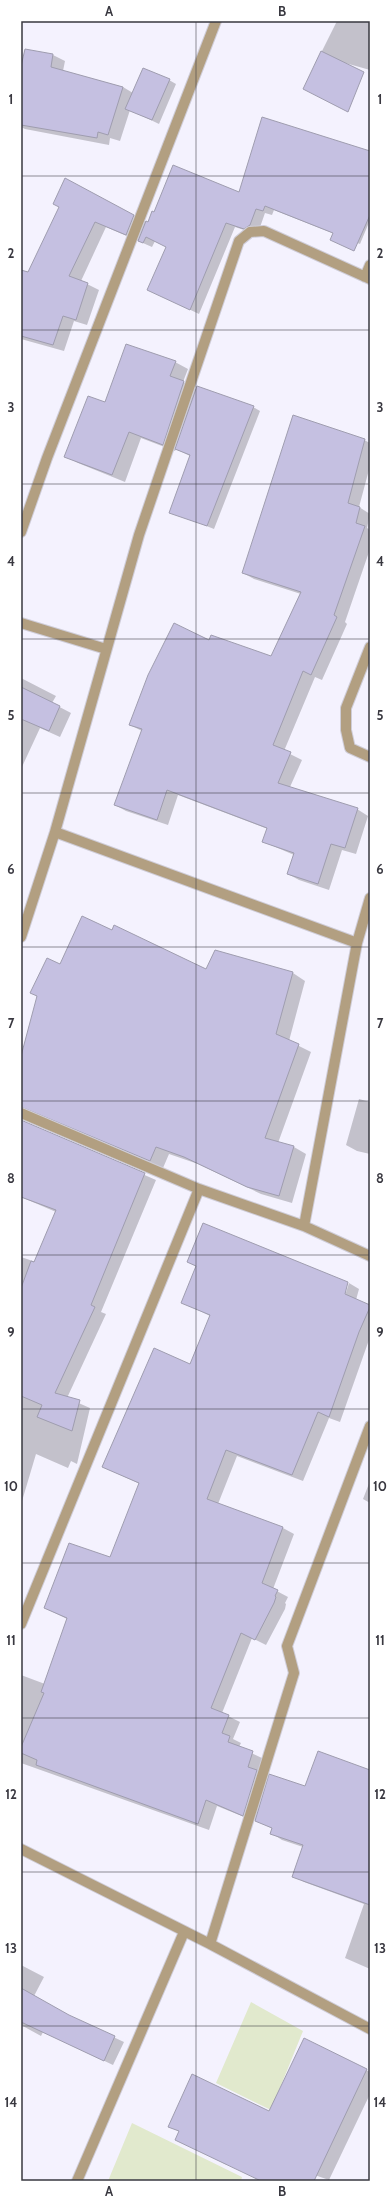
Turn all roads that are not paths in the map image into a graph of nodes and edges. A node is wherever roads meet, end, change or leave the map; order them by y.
1 (216, 21) edge
2 (370, 265) edge
3 (368, 278) edge
4 (21, 532) edge
5 (21, 623) edge
6 (370, 648) edge
7 (106, 649) junction
8 (370, 757) edge
9 (55, 832) junction
10 (370, 898) edge
11 (21, 938) edge
12 (357, 943) junction
13 (21, 1113) edge
14 (199, 1189) junction
15 (304, 1226) junction
16 (370, 1256) edge
17 (370, 1426) edge
18 (21, 1624) edge
19 (21, 1849) edge
20 (184, 1932) junction
21 (210, 1944) junction
22 (370, 2029) edge
23 (76, 2181) edge

1 - 4 street
2 - 3 street
3 - 7 street
5 - 7 street
6 - 8 street
7 - 9 street
9 - 11 street
9 - 12 street
10 - 12 street
12 - 15 street
13 - 14 street
14 - 15 street
14 - 18 street
15 - 16 street
17 - 21 street
19 - 20 street
20 - 21 street
20 - 23 street
21 - 22 street

